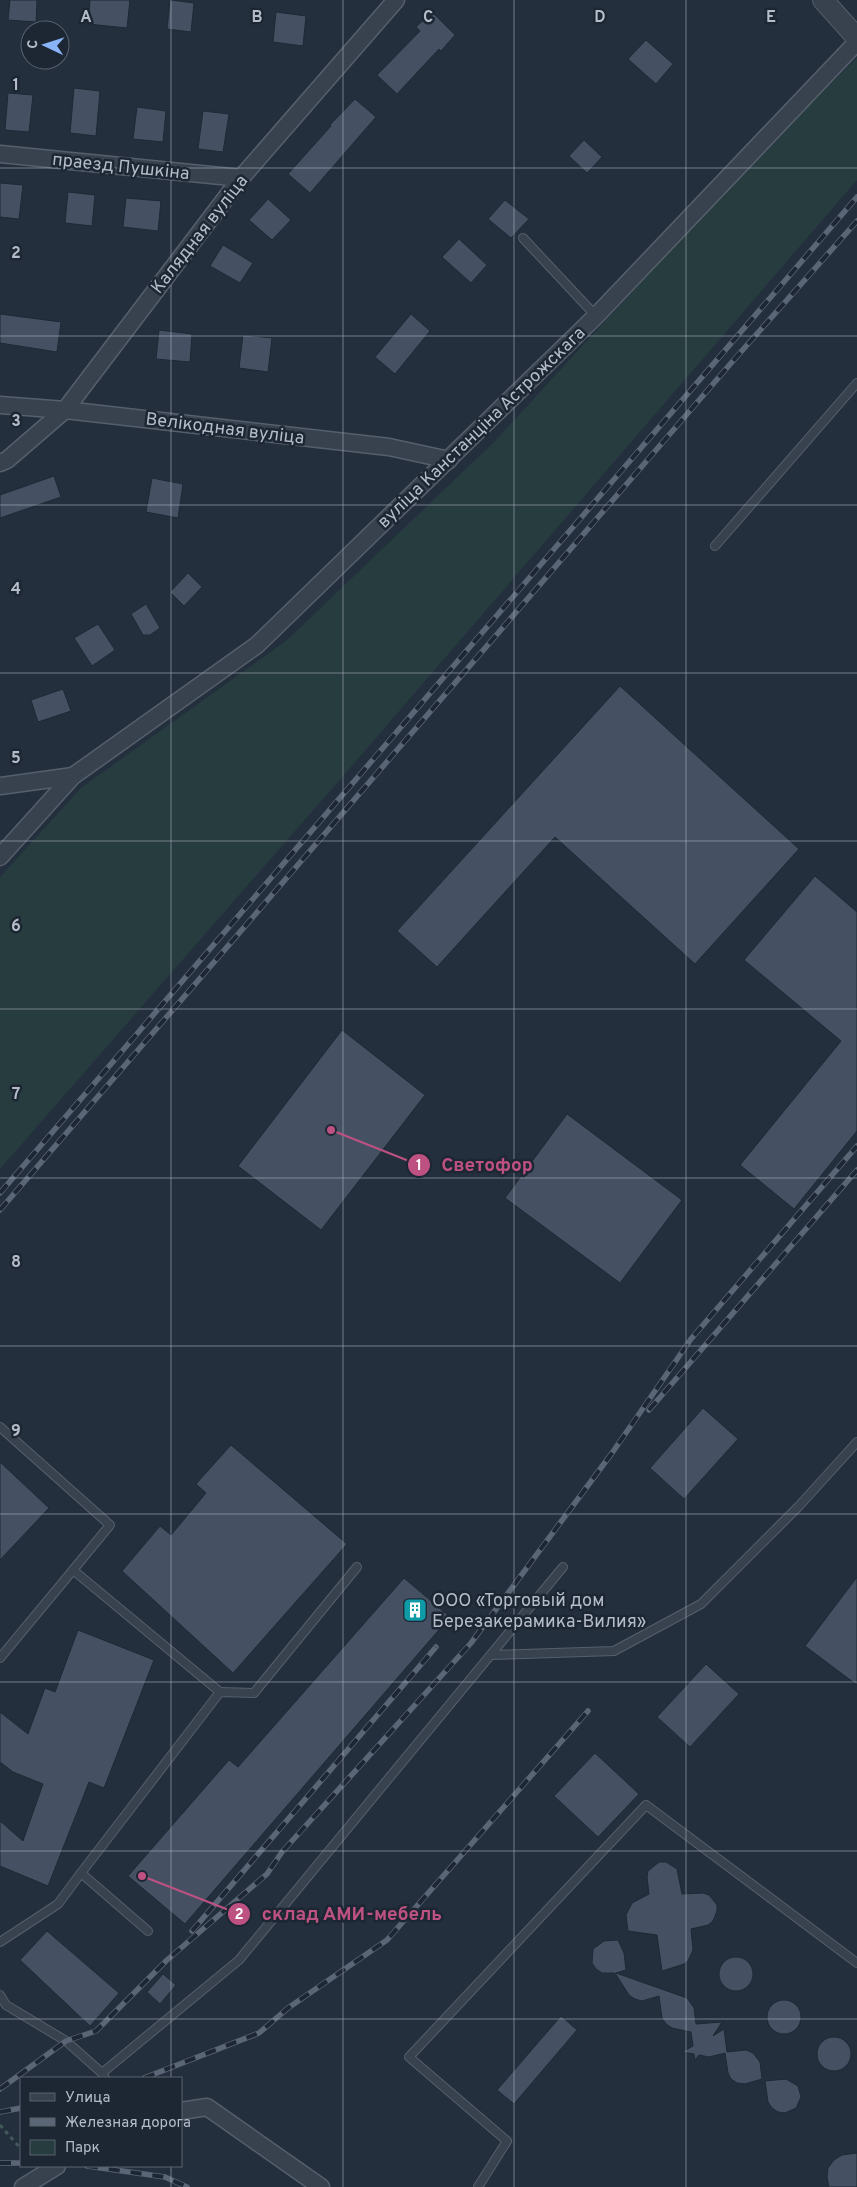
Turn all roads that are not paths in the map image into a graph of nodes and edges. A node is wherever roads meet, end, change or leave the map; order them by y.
1 (396, 0) edge
2 (823, 0) edge
3 (857, 40) edge
4 (0, 154) edge
5 (242, 178) junction
6 (523, 238) dead end
7 (596, 316) junction
8 (857, 383) edge
9 (0, 405) edge
10 (64, 410) junction
11 (449, 460) junction
12 (0, 463) edge
13 (715, 546) dead end
14 (73, 776) junction
15 (0, 786) edge
16 (0, 857) edge
17 (0, 1427) edge
18 (857, 1442) edge
19 (357, 1567) dead end
20 (563, 1567) dead end
21 (73, 1570) junction
22 (491, 1655) junction
23 (0, 1658) edge
24 (220, 1692) junction
25 (81, 1873) junction
26 (148, 1931) dead end
27 (0, 1942) edge
28 (857, 1963) edge
29 (0, 1995) edge
30 (104, 2076) edge
31 (182, 2111) edge
32 (55, 2167) edge
33 (23, 2187) edge
34 (321, 2187) edge
35 (478, 2187) edge

1 - 5 street, Калядная вуліца
2 - 3 street
3 - 7 street, вуліца Канстанціна Астрожскага
4 - 5 street, праезд Пушкіна
5 - 10 street, Калядная вуліца
6 - 7 lane
7 - 11 street, вуліца Канстанціна Астрожскага
8 - 13 lane
9 - 10 street, Велікодная вуліца
10 - 11 street, Велікодная вуліца
10 - 12 street, Калядная вуліца
11 - 14 street, вуліца Канстанціна Астрожскага
14 - 15 street, вуліца Канстанціна Астрожскага
14 - 16 street, вуліца Канстанціна Астрожскага
17 - 21 lane
18 - 22 lane
19 - 24 lane
20 - 22 lane
21 - 23 lane
21 - 24 lane
22 - 30 lane
24 - 25 lane
25 - 26 lane
25 - 27 lane
28 - 35 lane
29 - 30 lane
31 - 34 street
32 - 33 street

